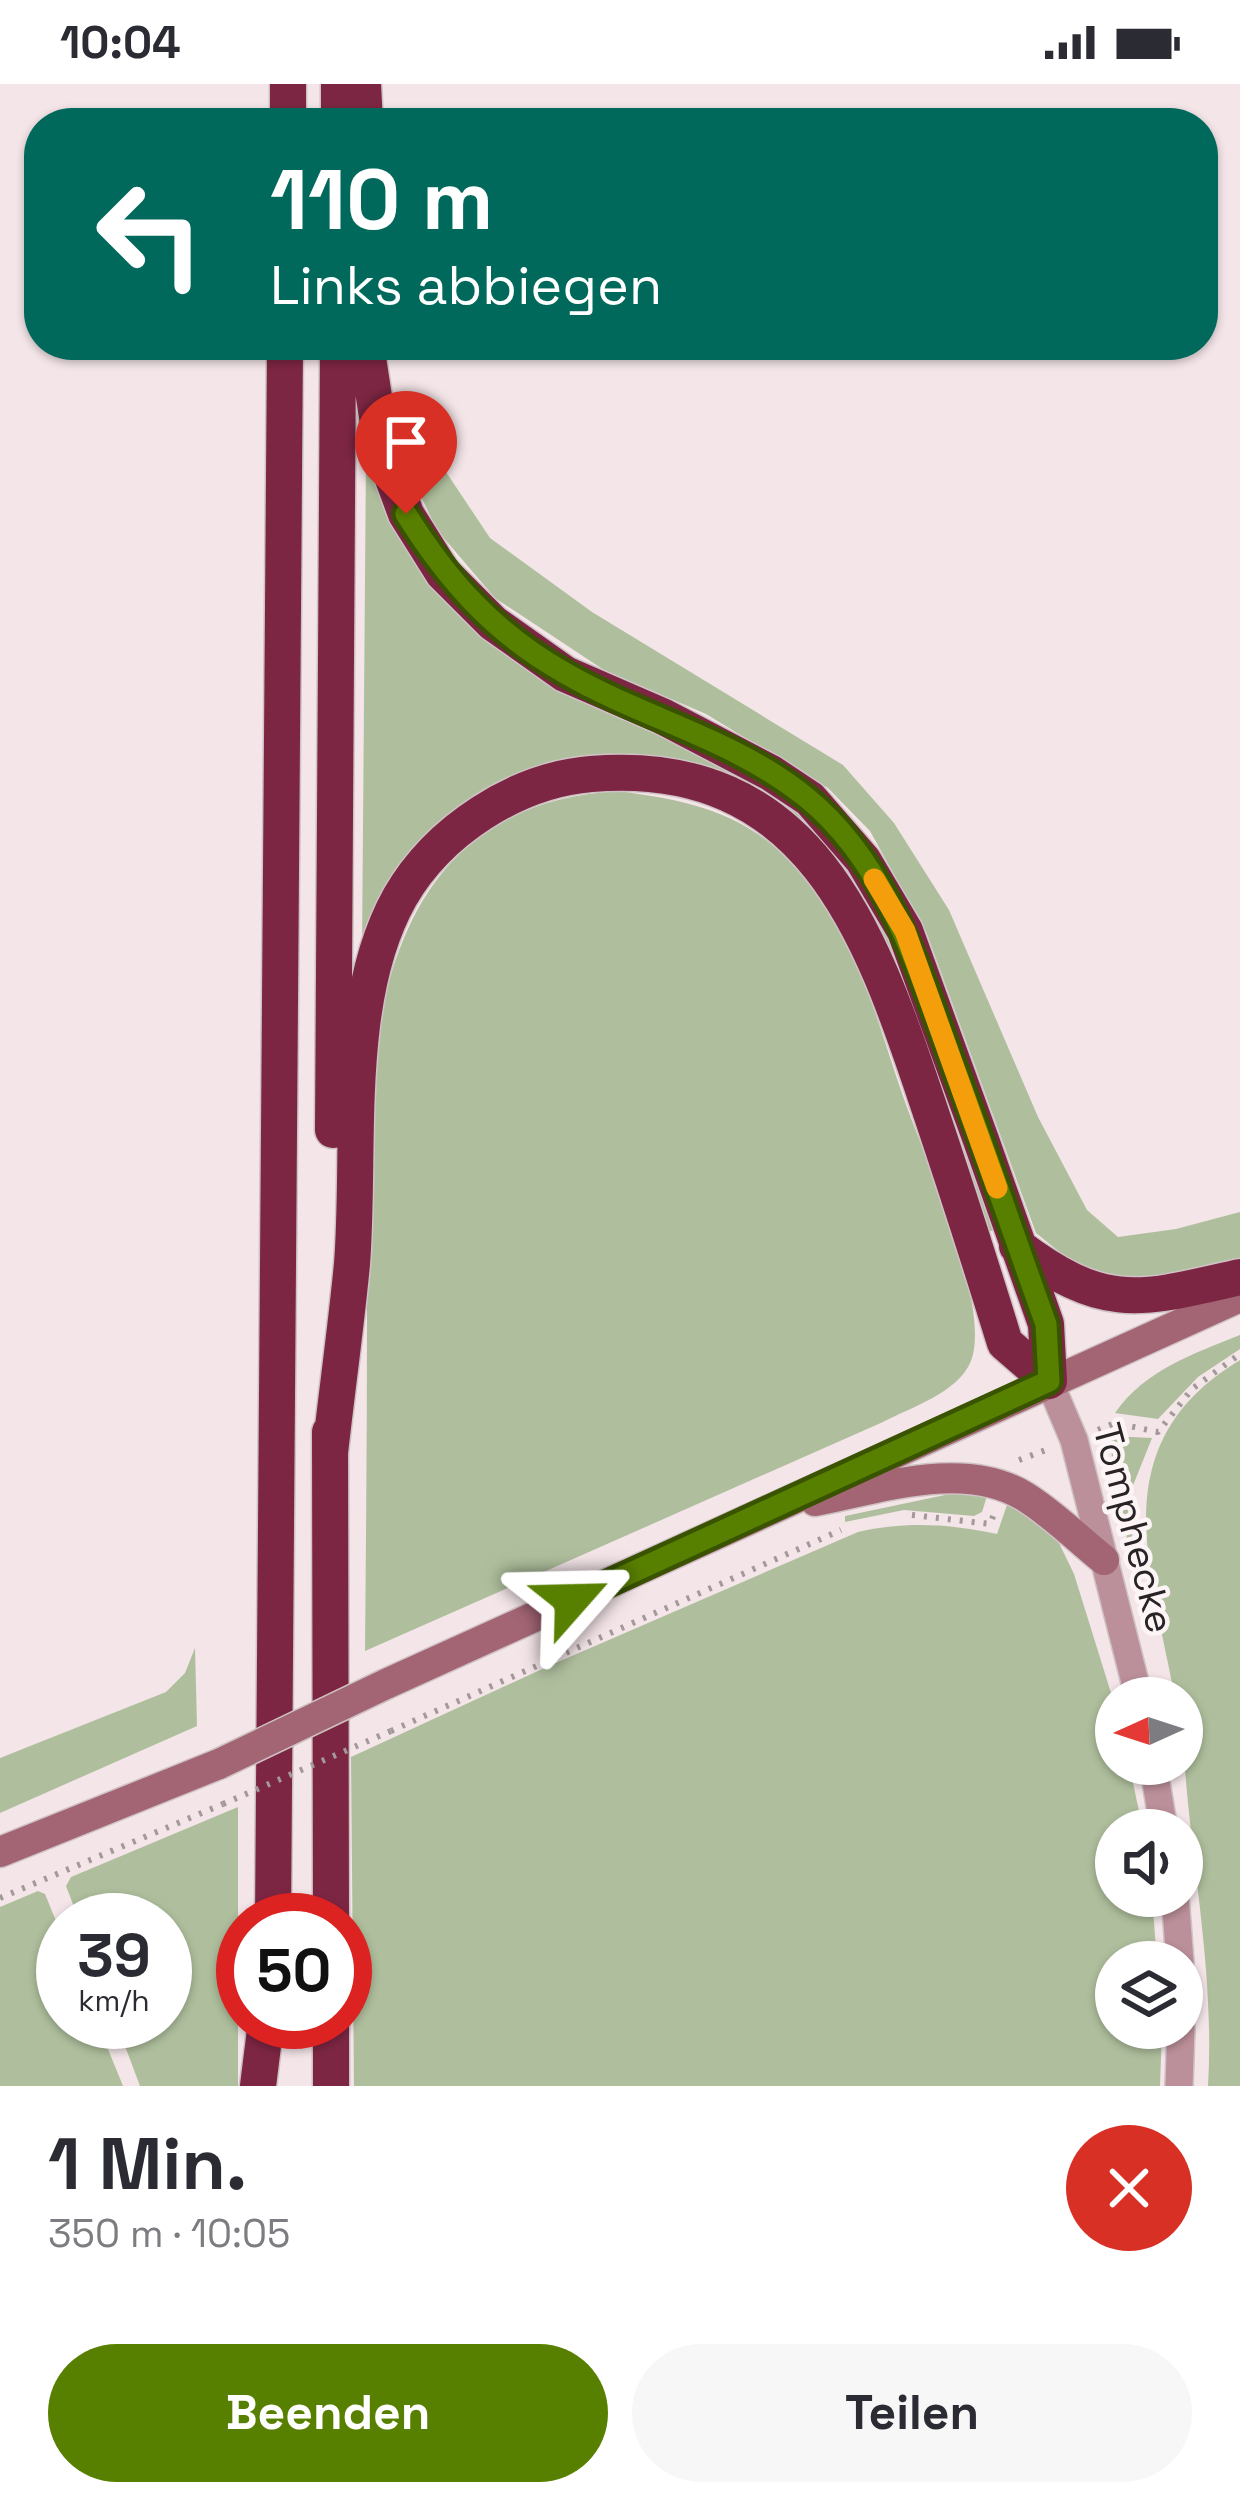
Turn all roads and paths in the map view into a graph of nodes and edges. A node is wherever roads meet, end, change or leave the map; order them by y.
1 (285, 360) edge
2 (338, 360) edge
3 (368, 360) edge
4 (1017, 1246) junction
5 (1240, 1277) edge
6 (1240, 1297) edge
7 (1240, 1354) edge
8 (1049, 1381) junction
9 (1073, 1440) junction
10 (330, 1454) junction
11 (1005, 1487) junction
12 (768, 1510) junction
13 (890, 1519) dead end
14 (850, 1528) dead end
15 (1104, 1559) junction
16 (1134, 1677) edge
17 (0, 1852) edge
18 (273, 1893) edge
19 (331, 1893) edge
20 (0, 1898) edge
21 (265, 2049) edge
22 (271, 2049) edge
23 (331, 2049) edge
24 (1180, 2049) edge
25 (258, 2086) edge
26 (273, 2086) edge
27 (331, 2086) edge
28 (1179, 2086) edge

1 - 18 highway
2 - 10 highway
3 - 4 highway
4 - 5 highway
4 - 8 highway
6 - 8 main road
7 - 9 path
8 - 9 street, Tomphecke
8 - 10 highway
8 - 12 main road
9 - 11 path
9 - 15 street, Tomphecke
10 - 19 highway
11 - 12 main road
11 - 13 path
11 - 15 main road
12 - 17 main road, bridge
14 - 20 path, bridge
15 - 16 street, Tomphecke
21 - 25 highway
22 - 26 highway
23 - 27 highway
24 - 28 street

